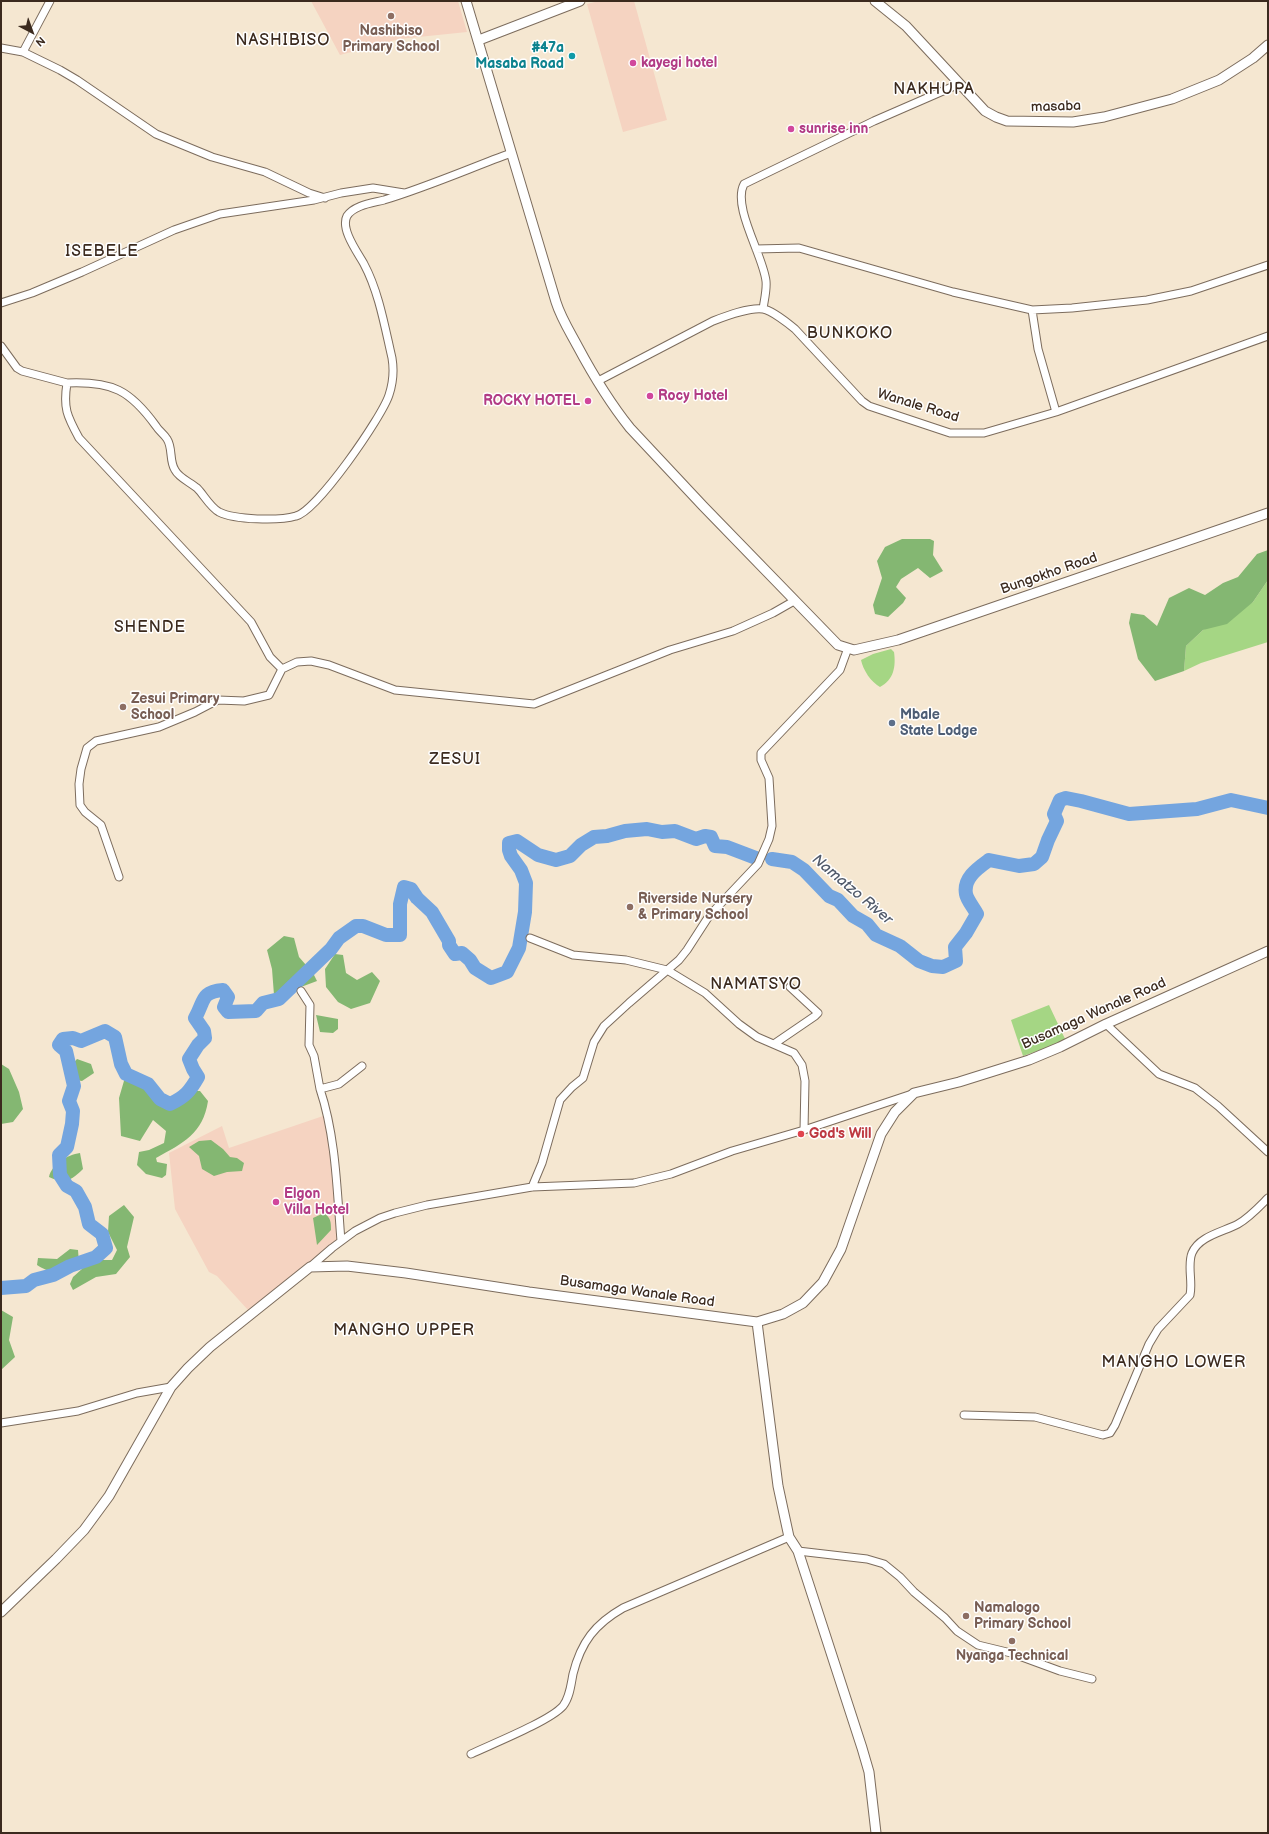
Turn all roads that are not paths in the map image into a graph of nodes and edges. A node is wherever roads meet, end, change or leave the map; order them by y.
1 (50, 1) edge
2 (466, 1) edge
3 (580, 1) edge
4 (875, 1) edge
5 (479, 40) junction
6 (1268, 45) edge
7 (1, 48) edge
8 (23, 52) junction
9 (959, 84) junction
10 (510, 153) junction
11 (406, 193) junction
12 (325, 198) junction
13 (756, 249) junction
14 (1268, 265) edge
15 (1, 303) edge
16 (763, 309) junction
17 (1032, 310) junction
18 (1268, 336) edge
19 (1, 346) edge
20 (598, 381) junction
21 (67, 383) junction
22 (1056, 412) junction
23 (1268, 513) edge
24 (794, 601) junction
25 (848, 648) junction
26 (282, 669) junction
27 (119, 877) dead end
28 (530, 938) dead end
29 (1268, 951) edge
30 (667, 970) junction
31 (790, 987) dead end
32 (301, 991) dead end
33 (1106, 1024) junction
34 (774, 1044) junction
35 (362, 1066) dead end
36 (320, 1089) junction
37 (914, 1093) junction
38 (804, 1130) junction
39 (1268, 1152) edge
40 (532, 1187) junction
41 (1268, 1198) edge
42 (341, 1241) junction
43 (310, 1267) junction
44 (757, 1322) junction
45 (171, 1387) junction
46 (964, 1415) dead end
47 (1, 1423) edge
48 (789, 1537) junction
49 (798, 1551) junction
50 (1, 1612) edge
51 (1092, 1679) dead end
52 (471, 1754) dead end
53 (876, 1833) edge

1 - 8 street
2 - 5 street
3 - 5 street
4 - 9 street, masaba
5 - 10 street
6 - 9 street, masaba
7 - 8 street
8 - 12 street
9 - 13 street
10 - 11 street
10 - 20 street
11 - 12 street
11 - 21 street
12 - 15 street
13 - 16 street
13 - 17 street
14 - 17 street
16 - 20 street
16 - 22 street, Wanale Road
17 - 22 street
18 - 22 street, Wanale Road
19 - 21 street
20 - 24 street
21 - 26 street
23 - 25 street, Bungokho Road
24 - 25 street, Bungokho Road
24 - 26 street
25 - 30 street
26 - 27 street
28 - 30 street
29 - 33 street, Busamaga Wanale Road
30 - 34 street
30 - 40 street
31 - 34 street
32 - 36 street
33 - 37 street, Busamaga Wanale Road
33 - 39 street
34 - 38 street
35 - 36 street
36 - 42 street
37 - 38 street
37 - 44 street, Busamaga Wanale Road
38 - 40 street
40 - 42 street
41 - 46 street
42 - 43 street
43 - 44 street, Busamaga Wanale Road
43 - 45 street
44 - 48 street
45 - 47 street
45 - 50 street
48 - 49 street
48 - 52 street
49 - 51 street
49 - 53 street

